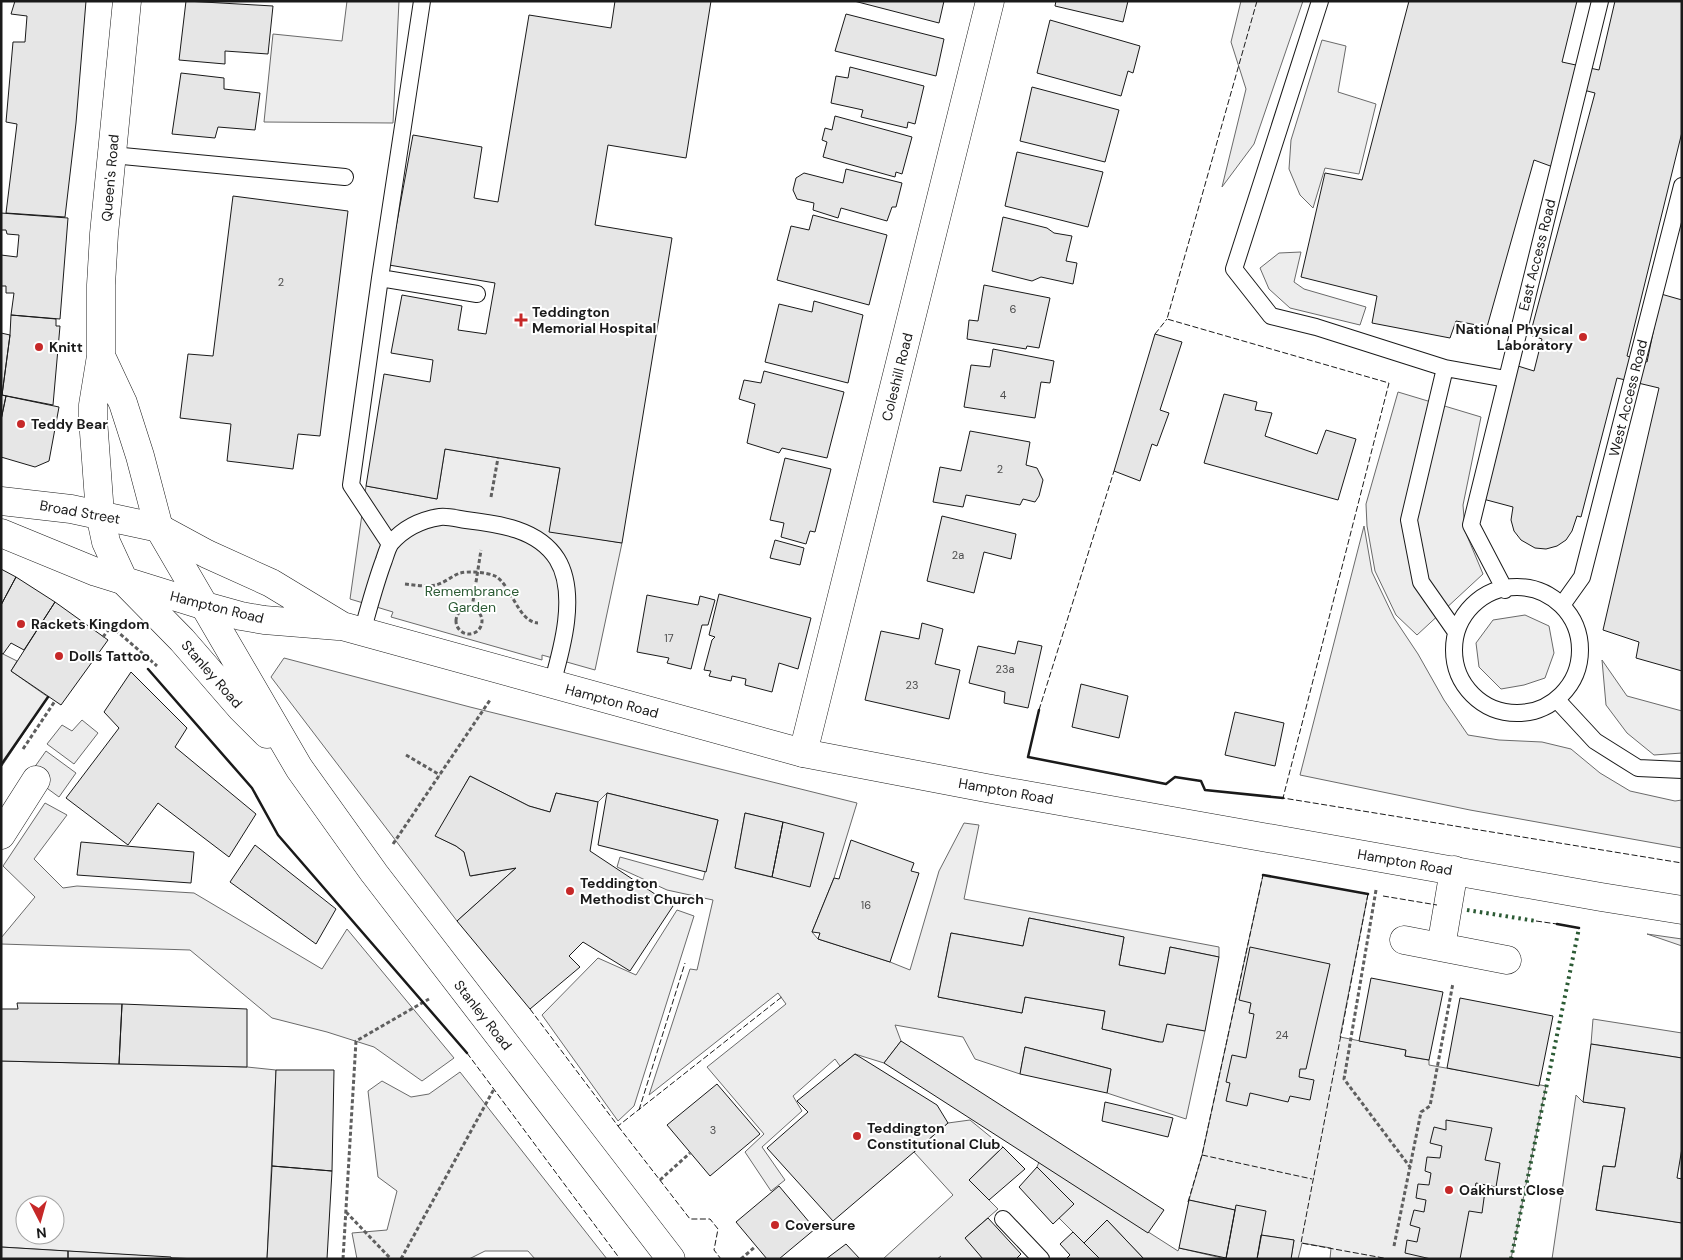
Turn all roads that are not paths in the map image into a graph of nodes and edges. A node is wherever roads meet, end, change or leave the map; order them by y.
1 (127, 1) edge
2 (422, 1) edge
3 (990, 1) edge
4 (1320, 1) edge
5 (1600, 1) edge
6 (112, 155) junction
7 (345, 177) dead end
8 (1682, 186) edge
9 (380, 278) junction
10 (477, 294) dead end
11 (101, 356) junction
12 (1446, 368) junction
13 (1506, 379) junction
14 (1, 501) edge
15 (100, 514) junction
16 (159, 528) junction
17 (1, 533) edge
18 (390, 544) junction
19 (124, 581) junction
20 (1505, 590) junction
21 (1562, 605) junction
22 (205, 606) junction
23 (352, 629) junction
24 (1456, 632) junction
25 (552, 684) junction
26 (1557, 700) junction
27 (803, 753) junction
28 (299, 768) junction
29 (1682, 770) edge
30 (36, 780) dead end
31 (1, 834) edge
32 (1454, 870) junction
33 (1682, 910) edge
34 (1404, 940) dead end
35 (1450, 949) junction
36 (1507, 960) dead end
37 (1003, 1219) dead end
38 (671, 1259) edge
39 (1041, 1259) edge

1 - 6 main road, Queen's Road
2 - 9 lane
3 - 27 main road, Coleshill Road
4 - 12 lane
5 - 13 lane, East Access Road
6 - 7 lane
6 - 11 main road, Queen's Road
8 - 21 lane, West Access Road
9 - 10 lane
9 - 18 lane
11 - 15 main road, Queen's Road
11 - 16 main road, Queen's Road
12 - 13 lane
12 - 24 lane
13 - 20 lane, East Access Road
14 - 15 main road, Broad Street
15 - 16 main road, Broad Street
15 - 19 main road, Queen's Road
16 - 22 main road, Stanley Road
16 - 23 main road, Hampton Road
17 - 19 main road
18 - 23 lane
18 - 25 lane
19 - 22 main road, Hampton Road
19 - 28 main road, Stanley Road
20 - 21 lane
20 - 24 lane
21 - 26 lane
22 - 23 main road, Hampton Road
22 - 28 main road, Stanley Road
23 - 25 main road, Hampton Road
24 - 26 lane
25 - 27 main road, Hampton Road
26 - 29 lane
27 - 32 main road, Hampton Road
28 - 38 main road, Stanley Road
30 - 31 main road
32 - 33 main road, Hampton Road
32 - 35 main road
34 - 35 main road
35 - 36 main road
37 - 39 lane

